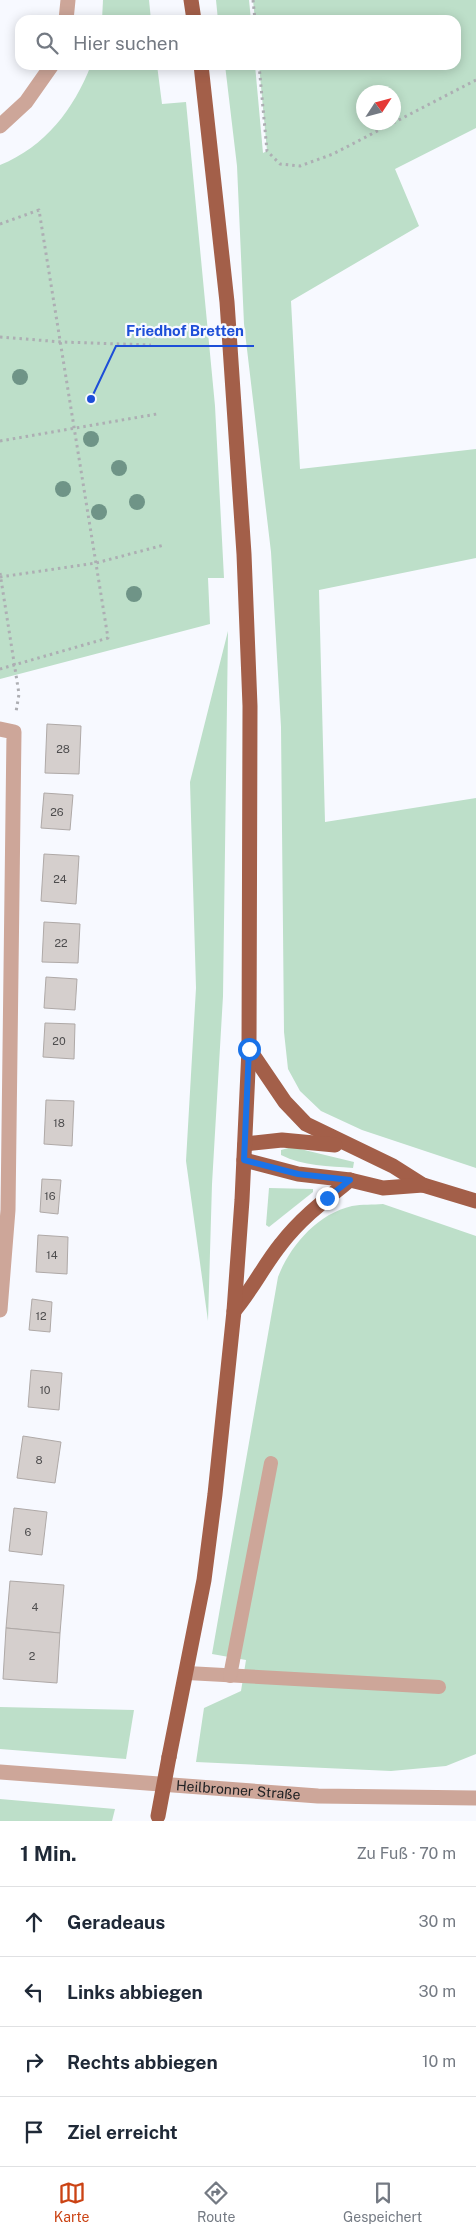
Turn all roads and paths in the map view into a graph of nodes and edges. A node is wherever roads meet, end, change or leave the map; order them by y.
1 (68, 0) edge
2 (190, 0) edge
3 (253, 0) edge
4 (66, 15) edge
5 (193, 15) edge
6 (254, 15) edge
7 (48, 70) edge
8 (202, 70) edge
9 (259, 70) edge
10 (476, 80) edge
11 (0, 126) edge
12 (0, 224) edge
13 (0, 337) edge
14 (62, 342) junction
15 (151, 344) dead end
16 (156, 414) dead end
17 (74, 428) junction
18 (0, 442) edge
19 (164, 544) dead end
20 (96, 563) junction
21 (0, 573) edge
22 (0, 577) edge
23 (14, 664) junction
24 (0, 669) edge
25 (7, 731) edge
26 (249, 1049) junction
27 (245, 1144) junction
28 (350, 1147) junction
29 (244, 1160) junction
30 (350, 1180) junction
31 (423, 1185) junction
32 (475, 1200) edge
33 (4, 1211) edge
34 (0, 1310) edge
35 (234, 1311) junction
36 (271, 1463) dead end
37 (187, 1673) junction
38 (230, 1676) junction
39 (439, 1686) dead end
40 (0, 1772) edge
41 (476, 1798) edge
42 (157, 1818) edge

1 - 4 street
2 - 5 main road
3 - 6 path
7 - 11 street
8 - 26 main road
9 - 10 path
12 - 14 path
13 - 14 path
14 - 15 path
14 - 17 path
16 - 17 path
17 - 18 path
17 - 20 path
19 - 20 path
20 - 22 path
20 - 23 path
21 - 22 path
22 - 23 path
23 - 24 path
23 - 25 path
25 - 33 street
26 - 27 main road
26 - 28 main road
27 - 28 main road
27 - 29 main road
28 - 31 main road
29 - 30 main road
29 - 35 main road
30 - 31 main road
30 - 35 main road
31 - 32 main road
33 - 34 street
35 - 37 main road
36 - 38 lane
37 - 38 lane
37 - 42 main road, bridge
38 - 39 lane
40 - 41 street, Heilbronner Straße

